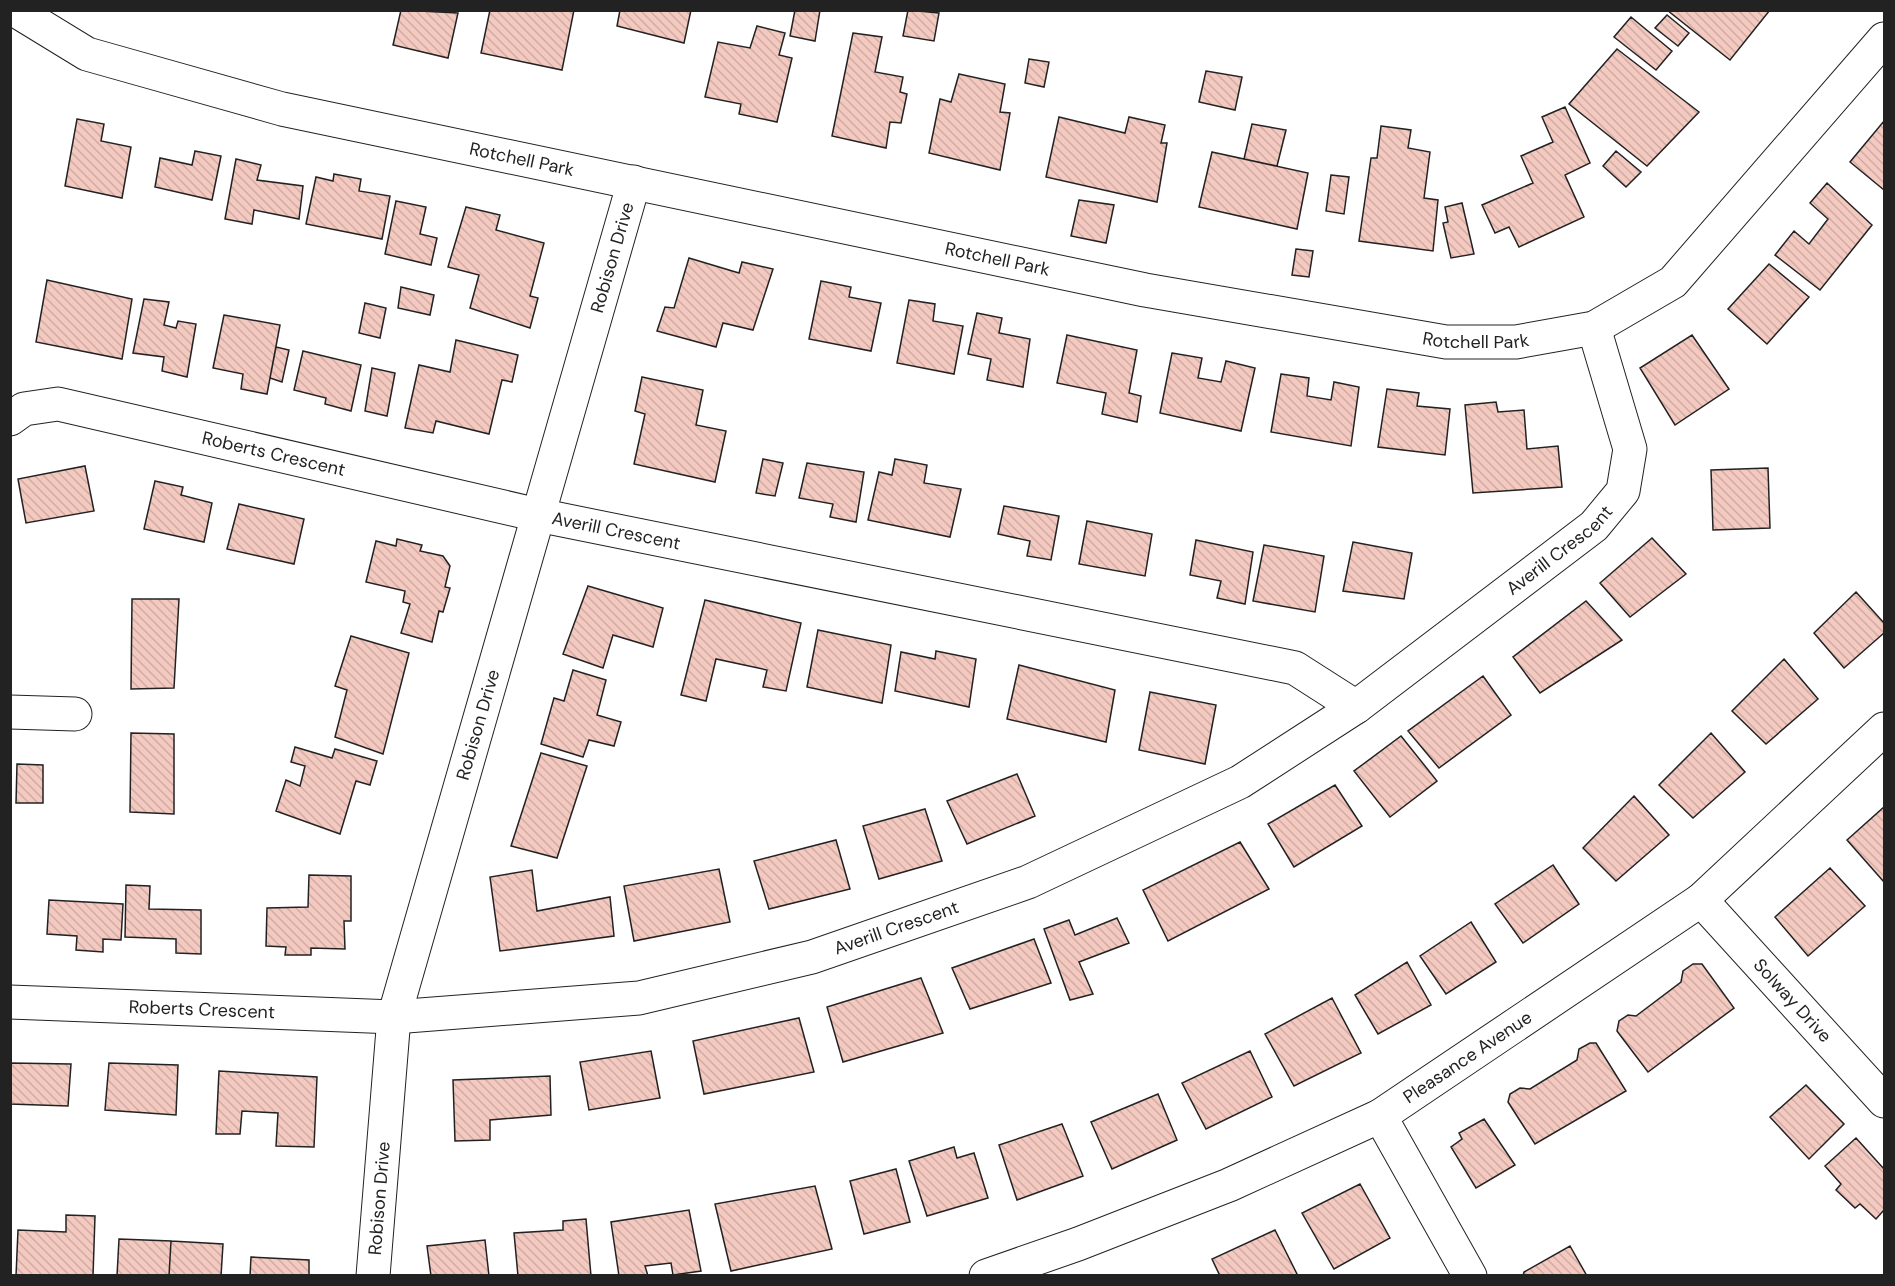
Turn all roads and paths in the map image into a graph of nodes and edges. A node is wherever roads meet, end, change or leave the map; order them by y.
1 (15, 10) edge
2 (1884, 39) edge
3 (634, 182) junction
4 (1594, 328) junction
5 (10, 419) edge
6 (538, 515) junction
7 (1356, 706) junction
8 (10, 712) edge
9 (75, 714) dead end
10 (1884, 729) edge
11 (1701, 900) junction
12 (10, 1002) edge
13 (394, 1017) junction
14 (1884, 1101) edge
15 (1380, 1116) junction
16 (373, 1275) edge
17 (986, 1275) edge
18 (1470, 1275) edge

1 - 3 street, Rotchell Park
2 - 4 street, Rotchell Park
3 - 4 street, Rotchell Park
3 - 6 street, Robison Drive
4 - 7 street, Averill Crescent
5 - 6 street, Roberts Crescent
6 - 7 street, Averill Crescent
6 - 13 street, Robison Drive
7 - 13 street, Averill Crescent
8 - 9 street
10 - 11 street, Pleasance Avenue
11 - 14 street, Solway Drive
11 - 15 street, Pleasance Avenue
12 - 13 street, Roberts Crescent
13 - 16 street, Robison Drive
15 - 17 street, Pleasance Avenue
15 - 18 street

